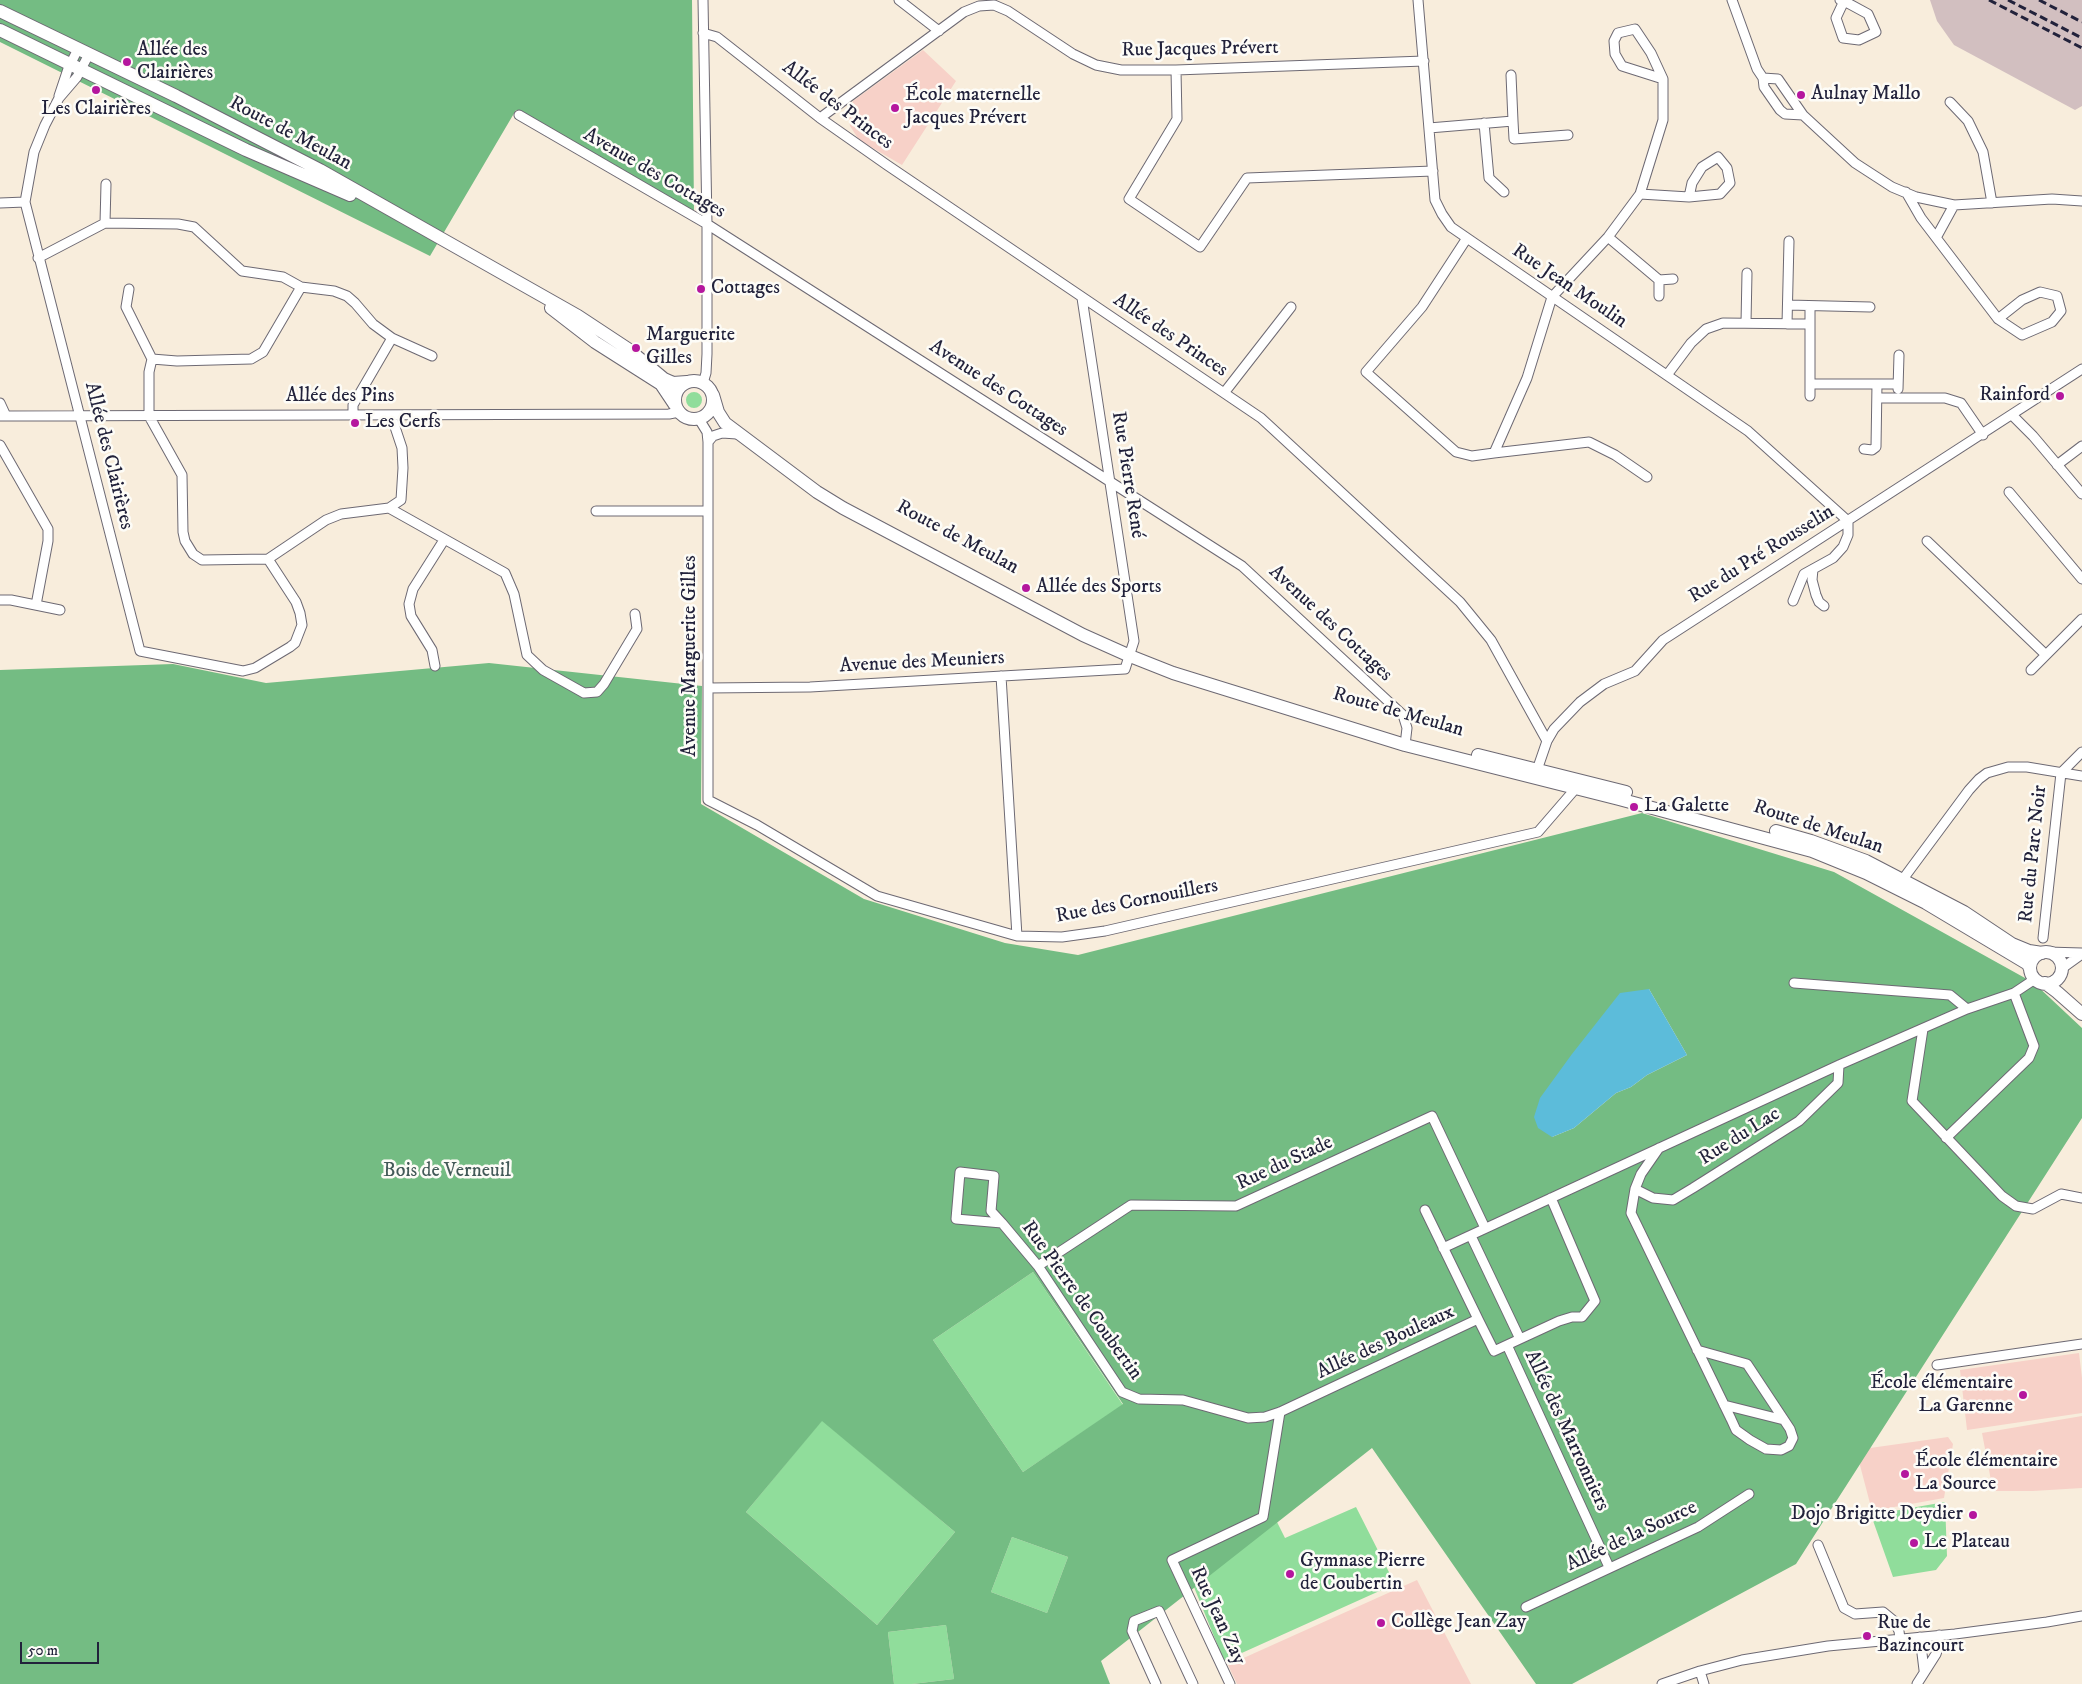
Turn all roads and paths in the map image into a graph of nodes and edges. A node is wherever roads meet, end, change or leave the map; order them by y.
1 (703, 0) edge
2 (899, 0) edge
3 (1418, 0) edge
4 (1732, 0) edge
5 (1842, 1) edge
6 (0, 11) edge
7 (0, 30) edge
8 (939, 31) junction
9 (703, 33) junction
10 (84, 51) junction
11 (1424, 61) junction
12 (75, 67) junction
13 (1176, 70) junction
14 (1511, 75) dead end
15 (1763, 78) junction
16 (1663, 79) junction
17 (1950, 102) dead end
18 (519, 115) dead end
19 (1803, 115) junction
20 (820, 118) junction
21 (1513, 121) junction
22 (1484, 123) junction
23 (1429, 128) junction
24 (1568, 135) dead end
25 (1433, 171) junction
26 (106, 184) dead end
27 (1504, 192) dead end
28 (1906, 192) junction
29 (1640, 194) junction
30 (1689, 197) junction
31 (2082, 201) edge
32 (25, 202) junction
33 (0, 203) edge
34 (1992, 203) junction
35 (1954, 205) junction
36 (398, 215) junction
37 (105, 223) junction
38 (707, 224) junction
39 (1937, 236) junction
40 (1608, 237) junction
41 (1467, 238) junction
42 (1789, 241) dead end
43 (38, 258) junction
44 (1747, 273) dead end
45 (507, 275) junction
46 (1673, 279) dead end
47 (1659, 280) junction
48 (301, 286) junction
49 (129, 289) dead end
50 (1659, 296) dead end
51 (1082, 298) junction
52 (1552, 298) junction
53 (1788, 306) junction
54 (1810, 306) junction
55 (1870, 306) dead end
56 (1291, 307) dead end
57 (1998, 319) junction
58 (1746, 324) junction
59 (1787, 324) junction
60 (1810, 324) junction
61 (392, 338) junction
62 (1898, 354) dead end
63 (432, 356) dead end
64 (152, 359) junction
65 (2082, 369) edge
66 (1667, 375) junction
67 (687, 382) junction
68 (703, 383) junction
69 (1810, 384) junction
70 (1878, 384) junction
71 (1898, 384) junction
72 (1224, 393) junction
73 (713, 395) junction
74 (1810, 396) dead end
75 (1877, 398) junction
76 (1898, 398) junction
77 (0, 403) edge
78 (677, 408) junction
79 (353, 414) junction
80 (392, 415) junction
81 (3, 416) edge
82 (79, 416) junction
83 (149, 416) junction
84 (2013, 416) junction
85 (700, 418) junction
86 (726, 423) junction
87 (1983, 434) junction
88 (739, 435) junction
89 (708, 442) junction
90 (0, 445) edge
91 (2082, 446) edge
92 (1864, 449) dead end
93 (1494, 453) junction
94 (2057, 466) junction
95 (1647, 477) dead end
96 (1110, 482) junction
97 (2009, 492) dead end
98 (2082, 494) edge
99 (389, 508) junction
100 (596, 511) dead end
101 (708, 511) junction
102 (1848, 521) junction
103 (444, 540) junction
104 (1927, 541) dead end
105 (268, 559) junction
106 (1813, 569) junction
107 (2082, 579) edge
108 (0, 600) edge
109 (1793, 601) dead end
110 (36, 605) junction
111 (1824, 606) dead end
112 (60, 610) dead end
113 (635, 614) dead end
114 (2082, 619) edge
115 (1131, 653) junction
116 (2046, 655) junction
117 (435, 666) dead end
118 (2030, 670) dead end
119 (1001, 676) junction
120 (708, 688) junction
121 (1406, 741) junction
122 (1547, 741) junction
123 (2082, 752) edge
124 (1536, 773) junction
125 (2061, 773) junction
126 (2082, 776) edge
127 (1576, 788) junction
128 (708, 800) joint
129 (1903, 879) junction
130 (1017, 936) junction
131 (2043, 938) dead end
132 (2045, 952) junction
133 (2082, 954) edge
134 (2061, 970) junction
135 (2037, 977) junction
136 (1794, 984) dead end
137 (2014, 993) junction
138 (2082, 1002) edge
139 (1967, 1009) junction
140 (2082, 1014) edge
141 (1922, 1029) junction
142 (1839, 1065) junction
143 (1946, 1138) junction
144 (1659, 1148) junction
145 (1635, 1189) junction
146 (1551, 1198) junction
147 (2082, 1198) edge
148 (1425, 1210) dead end
149 (1002, 1223) junction
150 (1485, 1228) junction
151 (1471, 1236) junction
152 (1443, 1248) junction
153 (1038, 1266) junction
154 (1478, 1320) junction
155 (1520, 1339) junction
156 (2082, 1344) edge
157 (1507, 1345) junction
158 (1697, 1350) junction
159 (1937, 1365) dead end
160 (1724, 1405) junction
161 (1280, 1412) junction
162 (1784, 1420) junction
163 (1749, 1494) dead end
164 (1818, 1545) dead end
165 (1609, 1567) junction
166 (1526, 1607) dead end
167 (2082, 1616) edge
168 (1939, 1635) junction
169 (1920, 1637) junction
170 (1900, 1639) junction
171 (1700, 1671) junction
172 (1924, 1671) junction
173 (1156, 1684) edge
174 (1193, 1684) edge
175 (1230, 1684) edge
176 (1662, 1684) edge
177 (1704, 1684) edge
178 (1917, 1684) edge

1 - 9 street
2 - 8 street
3 - 11 street, Rue Jean Moulin
4 - 15 street
5 - 5 street
6 - 10 main road, Route de Meulan
7 - 12 main road, Route de Meulan
8 - 13 street, Rue Jacques Prévert
8 - 20 street, Rue Jacques Prévert
9 - 20 street, Allée des Princes
9 - 38 street
10 - 12 street, Allée des Clairières
10 - 36 main road, Route de Meulan
11 - 13 street, Rue Jacques Prévert
11 - 23 street, Rue Jean Moulin
12 - 32 street, Allée des Clairières
12 - 36 main road, Route de Meulan
13 - 25 street
14 - 21 street
15 - 19 street
15 - 19 street
16 - 16 street
16 - 29 street
17 - 34 street
18 - 38 street, Avenue des Cottages
19 - 28 street
20 - 51 street, Allée des Princes
21 - 22 street
21 - 24 street
22 - 23 street
22 - 27 street
23 - 25 street, Rue Jean Moulin
25 - 41 street, Rue Jean Moulin
26 - 37 street
28 - 35 street
28 - 39 street
29 - 30 street
29 - 40 street
30 - 30 street
31 - 34 street
32 - 33 street
32 - 43 street, Allée des Clairières
34 - 35 street
35 - 39 street
36 - 45 main road, Route de Meulan
37 - 43 street
37 - 48 street
38 - 68 street
38 - 96 street, Avenue des Cottages
39 - 57 street
40 - 47 street
40 - 52 street
41 - 52 street, Rue Jean Moulin
41 - 93 street
42 - 53 street
43 - 82 street, Allée des Clairières
44 - 58 street
45 - 67 main road, Route de Meulan
45 - 78 main road, Route de Meulan
46 - 47 street
47 - 50 street
48 - 61 street
48 - 64 street
49 - 64 street
51 - 72 street, Allée des Princes
51 - 96 street, Rue Pierre René
52 - 66 street, Rue Jean Moulin
52 - 93 street
53 - 54 street
53 - 59 street
54 - 55 street
54 - 60 street
56 - 72 street
57 - 57 street
58 - 59 street
58 - 66 street
59 - 60 street
60 - 69 street
61 - 63 street
61 - 79 street
62 - 71 street
64 - 83 street
65 - 84 street, Rue du Pré Rousselin
66 - 102 street, Rue Jean Moulin
67 - 68 main road
67 - 78 main road
68 - 73 main road
69 - 70 street
69 - 74 street
70 - 71 street
70 - 75 street
71 - 76 street
72 - 122 street, Allée des Princes
73 - 85 main road
73 - 86 main road, Route de Meulan
75 - 76 street
75 - 92 street
76 - 87 street
77 - 81 street
78 - 80 street, Allée des Pins
78 - 85 main road
79 - 80 street, Allée des Pins
79 - 83 street, Allée des Pins
80 - 99 street
81 - 82 street, Allée des Pins
82 - 83 street, Allée des Pins
82 - 105 street, Allée des Clairières
83 - 105 street
84 - 87 street, Rue du Pré Rousselin
84 - 94 street
85 - 86 main road
85 - 89 street, Avenue Marguerite Gilles
86 - 88 main road, Route de Meulan
87 - 102 street, Rue du Pré Rousselin
88 - 89 street
88 - 115 main road, Route de Meulan
89 - 101 street, Avenue Marguerite Gilles
90 - 110 street
91 - 94 street
93 - 95 street
94 - 98 street
96 - 115 street, Rue Pierre René
96 - 121 street, Avenue des Cottages
97 - 107 street
99 - 103 street
99 - 105 street
100 - 101 street
101 - 120 street, Avenue Marguerite Gilles
102 - 106 street
102 - 122 street, Rue du Pré Rousselin
103 - 113 street
103 - 117 street
104 - 116 street
106 - 109 street
106 - 111 street
108 - 110 street
110 - 112 street
114 - 116 street
115 - 119 street, Avenue des Meuniers
115 - 121 main road, Route de Meulan
116 - 118 street
119 - 120 street, Avenue des Meuniers
119 - 130 street
120 - 128 street, Avenue Marguerite Gilles
121 - 124 main road, Route de Meulan
122 - 124 street, Rue du Pré Rousselin
123 - 125 street, Rue du Parc Noir
124 - 127 main road, Route de Meulan
124 - 129 main road, Route de Meulan
125 - 126 street
125 - 129 street
125 - 131 street, Rue du Parc Noir
127 - 130 street, Rue des Cornouillers
127 - 135 main road, Route de Meulan
128 - 130 street, Rue des Cornouillers
129 - 132 main road, Route de Meulan
132 - 133 street
132 - 134 main road
132 - 135 main road
133 - 134 street
134 - 135 main road
134 - 138 main road
135 - 137 street
135 - 140 main road, Route de Meulan
136 - 139 street
137 - 139 street
137 - 143 street
139 - 141 street
141 - 142 street
141 - 143 street
142 - 144 street
142 - 145 street, Rue du Lac
143 - 147 street
144 - 145 street
144 - 146 street
145 - 158 street
146 - 150 street
146 - 155 street
148 - 152 street, Allée des Bouleaux
149 - 149 street, Rue Pierre de Coubertin
149 - 153 street, Rue Pierre de Coubertin
150 - 151 street
150 - 153 street, Rue du Stade
151 - 152 street
151 - 155 street, Allée des Marronniers
152 - 154 street, Allée des Bouleaux
153 - 161 street, Rue Pierre de Coubertin
154 - 157 street
154 - 161 street, Allée des Bouleaux
155 - 157 street, Allée des Marronniers
156 - 159 street
157 - 165 street, Allée des Marronniers
158 - 160 street
158 - 162 street
160 - 162 street
160 - 162 street
161 - 175 street, Rue Jean Zay
163 - 165 street, Allée de la Source
164 - 170 street
165 - 166 street, Allée de la Source
167 - 168 street
168 - 169 street
168 - 172 street
169 - 170 street
169 - 172 street
170 - 171 street
171 - 176 street
171 - 177 street
172 - 178 street
173 - 174 street

